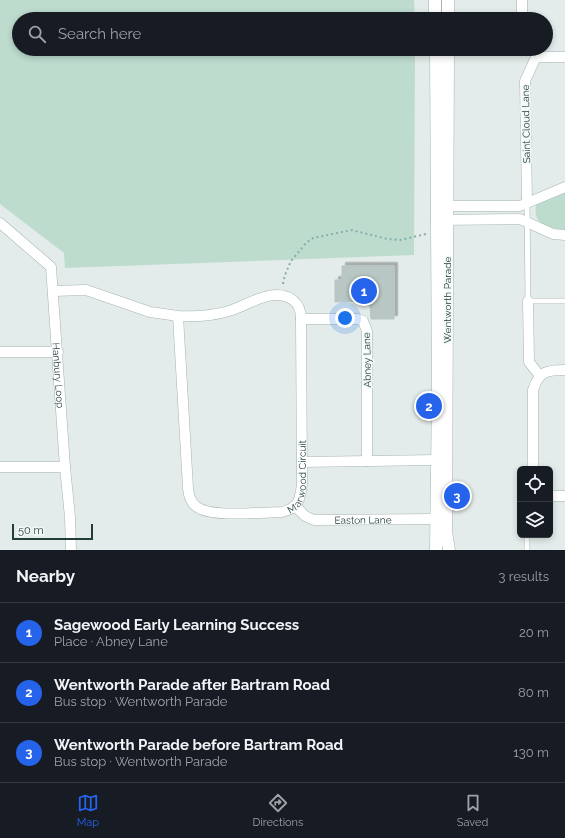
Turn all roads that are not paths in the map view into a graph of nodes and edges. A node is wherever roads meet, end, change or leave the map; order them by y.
1 (435, 0) edge
2 (448, 0) edge
3 (522, 0) edge
4 (435, 12) edge
5 (448, 12) edge
6 (522, 12) edge
7 (553, 55) edge
8 (436, 56) edge
9 (448, 56) edge
10 (533, 56) edge
11 (565, 57) edge
12 (565, 187) edge
13 (528, 202) junction
14 (442, 207) junction
15 (442, 220) junction
16 (527, 222) junction
17 (0, 224) edge
18 (565, 235) edge
19 (53, 291) junction
20 (528, 301) junction
21 (565, 301) edge
22 (178, 316) junction
23 (301, 318) junction
24 (0, 352) edge
25 (58, 352) junction
26 (565, 370) edge
27 (540, 376) junction
28 (437, 460) junction
29 (367, 461) junction
30 (302, 462) junction
31 (533, 466) edge
32 (0, 467) edge
33 (65, 467) junction
34 (553, 496) edge
35 (565, 496) edge
36 (296, 506) junction
37 (436, 519) junction
38 (527, 538) edge
39 (71, 550) edge
40 (436, 550) edge
41 (449, 550) edge
42 (527, 550) edge

1 - 4 street
2 - 5 street
3 - 6 street
7 - 11 street
8 - 14 street, Wentworth Parade
9 - 14 street, Wentworth Parade
10 - 13 street, Saint Cloud Lane
12 - 13 street
13 - 14 street
13 - 16 lane
14 - 15 street, Wentworth Parade
15 - 16 street
15 - 28 street, Wentworth Parade
15 - 41 street, Wentworth Parade
16 - 18 street
16 - 20 lane
17 - 19 street, Hanbury Loop
19 - 22 street, Marwood Circuit
19 - 25 street, Hanbury Loop
20 - 21 lane
20 - 27 street
22 - 23 street, Marwood Circuit
22 - 36 street, Marwood Circuit
23 - 29 street, Abney Lane
23 - 30 street, Marwood Circuit
24 - 25 street
25 - 33 street, Hanbury Loop
26 - 27 street
27 - 31 street
28 - 29 street
28 - 37 street, Wentworth Parade
29 - 30 street
30 - 36 street, Marwood Circuit
32 - 33 street
33 - 39 street, Hanbury Loop
34 - 35 street
36 - 37 street, Easton Lane
37 - 40 street, Wentworth Parade
38 - 42 lane

